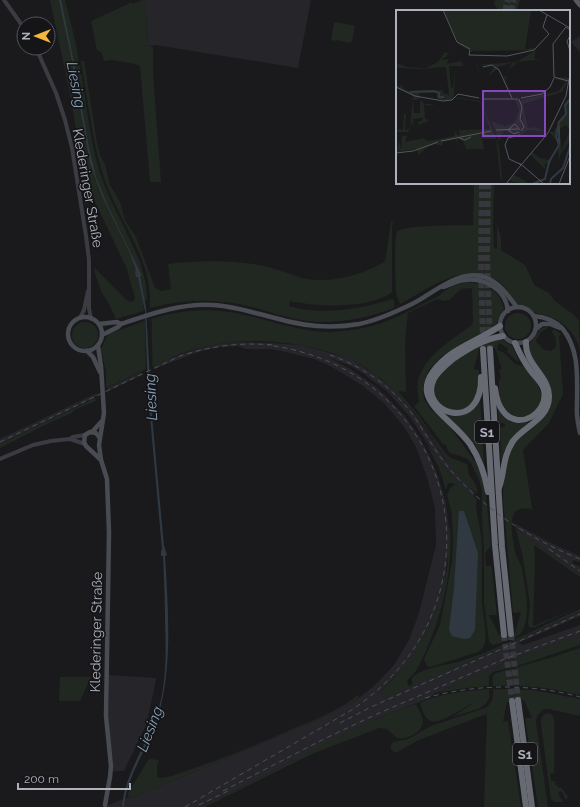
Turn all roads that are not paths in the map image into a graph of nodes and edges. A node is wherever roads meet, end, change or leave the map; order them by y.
1 (4, 0) edge
2 (576, 0) edge
3 (580, 5) edge
4 (16, 17) edge
5 (40, 56) edge
6 (440, 288) junction
7 (89, 289) junction
8 (517, 307) junction
9 (508, 310) junction
10 (534, 316) junction
11 (80, 318) junction
12 (91, 319) junction
13 (99, 324) junction
14 (121, 324) junction
15 (500, 326) junction
16 (536, 329) junction
17 (565, 331) junction
18 (102, 335) junction
19 (503, 336) junction
20 (526, 342) junction
21 (515, 343) junction
22 (98, 346) junction
23 (490, 348) tunnel mouth
24 (483, 349) tunnel mouth
25 (87, 351) junction
26 (484, 364) junction
27 (101, 373) junction
28 (491, 374) junction
29 (102, 421) junction
30 (92, 432) junction
31 (580, 433) edge
32 (85, 435) junction
33 (100, 437) junction
34 (70, 439) junction
35 (99, 444) junction
36 (86, 446) junction
37 (0, 459) edge
38 (101, 460) junction
39 (498, 491) junction
40 (492, 501) junction
41 (504, 634) tunnel mouth
42 (511, 634) tunnel mouth
43 (105, 805) dead end
44 (526, 807) edge
45 (532, 807) edge

1 - 4 street
2 - 3 main road
5 - 7 street, Klederinger Straße
6 - 8 main road
6 - 9 main road
6 - 14 main road
7 - 11 street, Klederinger Straße
7 - 12 street, Klederinger Straße
8 - 9 main road
8 - 10 main road
9 - 15 main road
10 - 16 main road
10 - 17 main road
11 - 12 main road
11 - 25 main road
12 - 13 main road
13 - 14 main road
13 - 18 main road
14 - 18 main road
15 - 19 main road
15 - 40 highway
16 - 17 main road
16 - 20 main road
17 - 31 main road
18 - 22 main road
19 - 21 main road
19 - 26 highway
20 - 21 main road
20 - 39 highway
21 - 28 highway
22 - 25 main road
22 - 27 main road
23 - 28 highway, S1
24 - 26 highway, S1
25 - 27 main road
26 - 40 highway, S1
27 - 29 main road
28 - 39 highway, S1
29 - 30 main road
29 - 33 main road
30 - 32 main road
30 - 33 main road
32 - 34 street
32 - 36 main road
33 - 35 main road
34 - 36 street
34 - 37 street
35 - 36 main road
35 - 38 main road, Klederinger Straße
36 - 38 main road, Klederinger Straße
38 - 43 main road, Klederinger Straße
39 - 42 highway, S1
40 - 41 highway, S1
44 - 45 highway, S1

